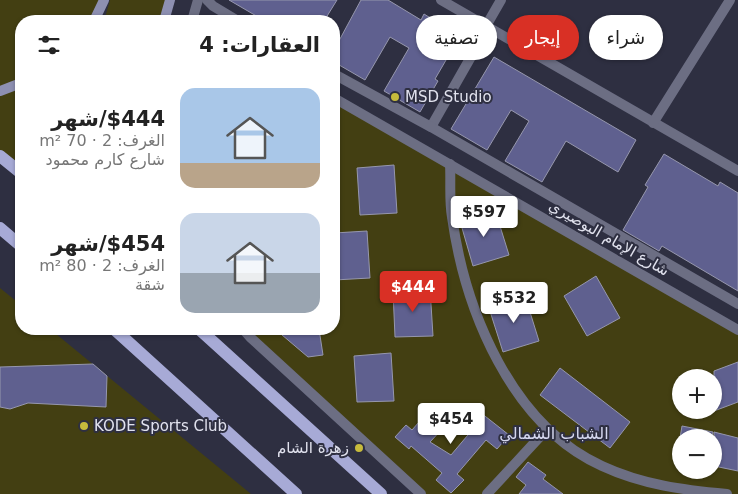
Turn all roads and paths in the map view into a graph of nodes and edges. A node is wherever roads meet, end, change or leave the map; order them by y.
1 (104, 0) edge
2 (170, 0) edge
3 (198, 0) edge
4 (207, 0) edge
5 (441, 0) edge
6 (501, 0) edge
7 (730, 0) edge
8 (98, 15) edge
9 (166, 15) edge
10 (194, 15) edge
11 (228, 15) edge
12 (468, 15) edge
13 (493, 15) edge
14 (497, 32) edge
15 (468, 60) edge
16 (340, 77) edge
17 (15, 85) edge
18 (0, 91) edge
19 (340, 101) edge
20 (653, 123) junction
21 (431, 127) junction
22 (0, 156) edge
23 (450, 164) junction
24 (15, 168) edge
25 (738, 171) edge
26 (0, 228) edge
27 (15, 241) edge
28 (738, 304) edge
29 (738, 330) edge
30 (121, 335) edge
31 (207, 335) edge
32 (248, 335) edge
33 (547, 429) junction
34 (296, 494) edge
35 (380, 494) edge
36 (421, 494) edge
37 (487, 494) edge
38 (728, 494) edge

1 - 8 main road
2 - 9 main road
3 - 10 street
4 - 11 street
5 - 12 street
6 - 13 street
7 - 20 street
14 - 20 street
15 - 21 street
16 - 21 street, شارع الإمام البوصيري
17 - 18 main road
19 - 23 street, شارع الإمام البوصيري
20 - 25 street
21 - 28 street, شارع الإمام البوصيري
22 - 24 main road
23 - 29 street, شارع الإمام البوصيري
23 - 33 street
26 - 27 main road
30 - 34 main road
31 - 35 main road
32 - 36 street
33 - 37 street
33 - 38 street

